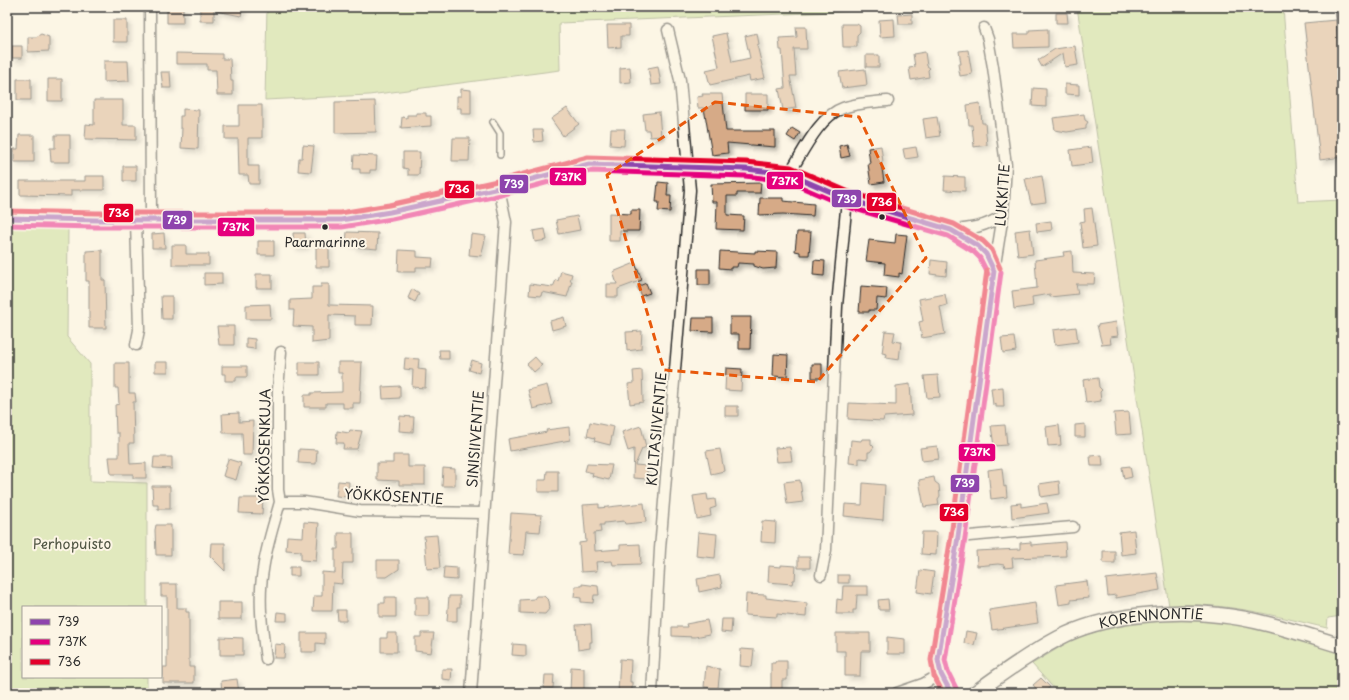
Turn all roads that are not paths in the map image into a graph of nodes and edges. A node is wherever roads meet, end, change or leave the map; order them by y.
1 (150, 7) edge
2 (1338, 7) edge
3 (984, 28) dead end
4 (668, 30) dead end
5 (1342, 32) edge
6 (888, 101) dead end
7 (493, 122) dead end
8 (500, 155) dead end
9 (689, 168) junction
10 (788, 174) junction
11 (499, 188) junction
12 (847, 199) junction
13 (1002, 215) junction
14 (7, 218) edge
15 (136, 220) junction
16 (150, 220) junction
17 (950, 230) junction
18 (994, 271) junction
19 (136, 345) dead end
20 (281, 352) dead end
21 (280, 502) junction
22 (483, 513) junction
23 (1073, 527) dead end
24 (958, 537) junction
25 (821, 575) dead end
26 (1342, 646) edge
27 (266, 659) dead end
28 (941, 674) junction
29 (471, 693) edge
30 (652, 693) edge
31 (897, 693) edge
32 (951, 693) edge
33 (976, 693) edge

1 - 16 street
2 - 5 lane
3 - 13 street, LUKKITIE
4 - 9 street, KULTASIIVENTIE
6 - 10 street
7 - 8 lane
9 - 10 street
9 - 11 street
9 - 30 street, KULTASIIVENTIE
10 - 12 street
11 - 16 street
11 - 22 street, SINISIIVENTIE
12 - 17 street
12 - 25 street
13 - 17 street
13 - 18 street, LUKKITIE
14 - 15 street
15 - 16 street
15 - 19 street
17 - 18 street
18 - 24 street, LUKKITIE
20 - 21 street, YÖKKÖSENKUJA
21 - 22 street, YÖKKÖSENTIE
21 - 27 street, YÖKKÖSENKUJA
22 - 29 street, SINISIIVENTIE
23 - 24 street
24 - 28 street, LUKKITIE
26 - 33 street, KORENNONTIE
28 - 31 street
28 - 32 street, LUKKITIE

